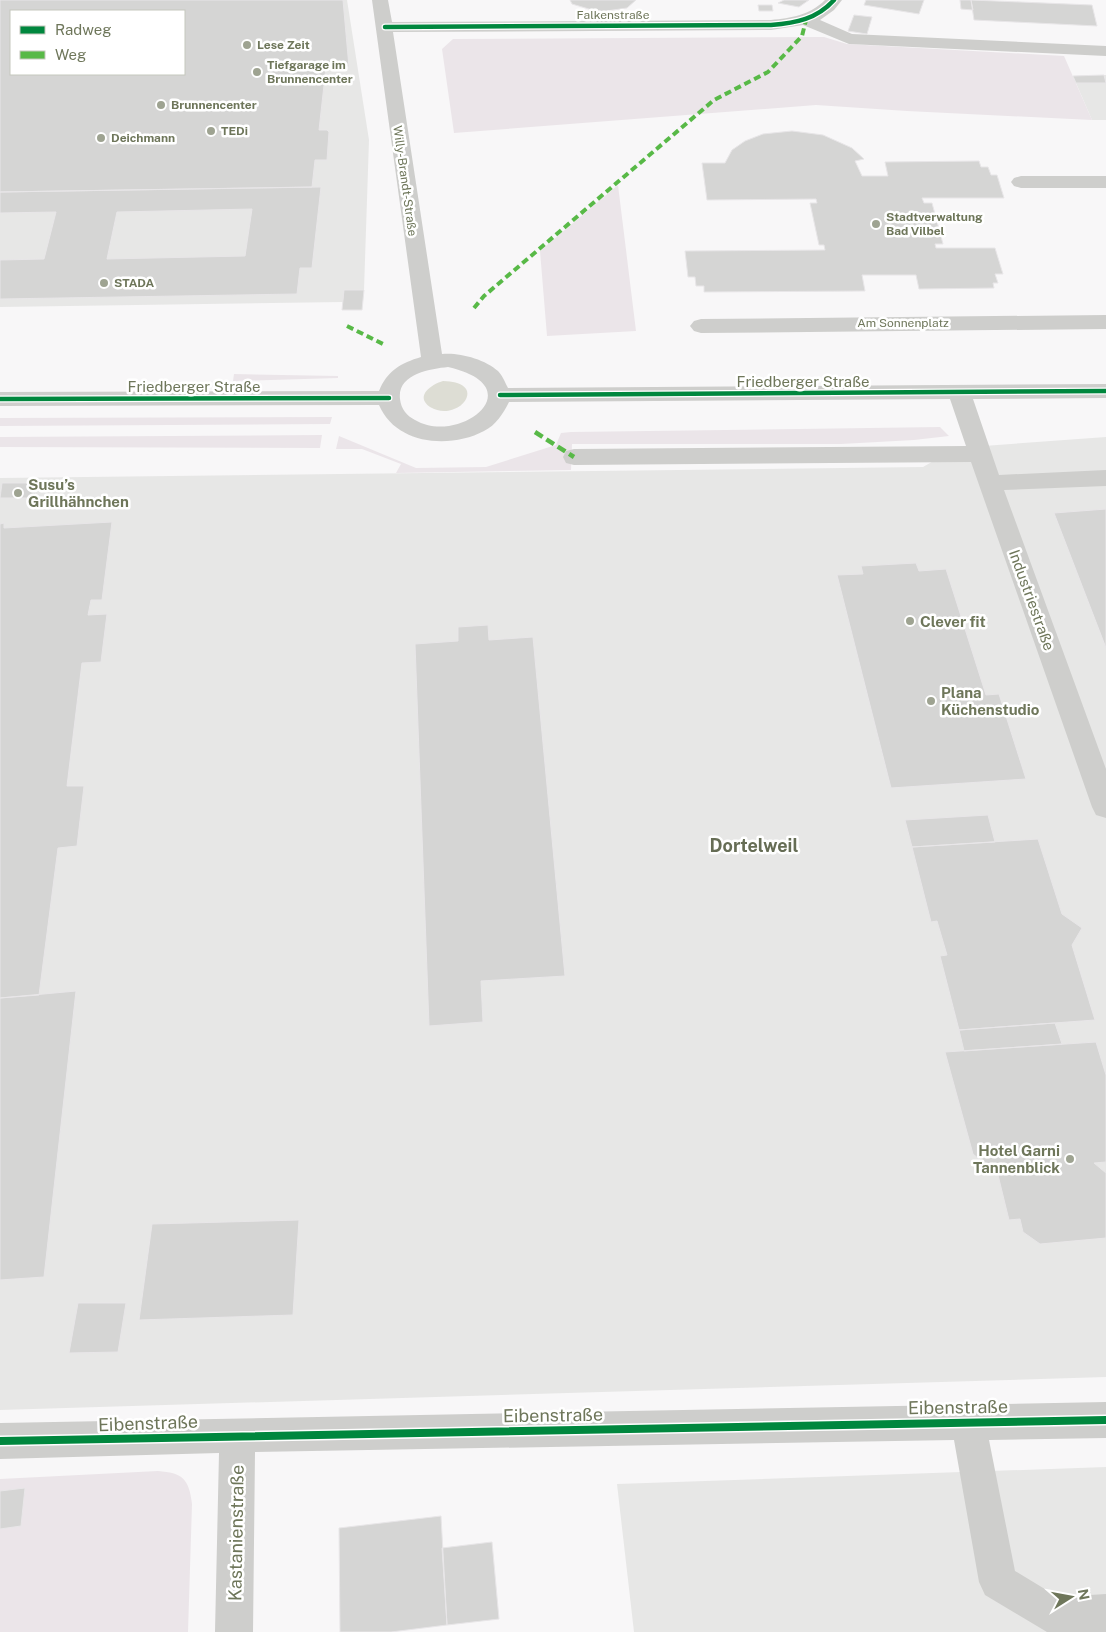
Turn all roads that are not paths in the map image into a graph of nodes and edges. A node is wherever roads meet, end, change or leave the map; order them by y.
1 (380, 0) edge
2 (834, 0) edge
3 (806, 20) junction
4 (385, 27) junction
5 (1106, 51) edge
6 (1021, 182) dead end
7 (1106, 182) edge
8 (1106, 322) edge
9 (701, 326) dead end
10 (432, 361) junction
11 (959, 392) junction
12 (1106, 392) edge
13 (500, 395) junction
14 (389, 398) junction
15 (0, 399) edge
16 (980, 454) junction
17 (574, 457) dead end
18 (1106, 478) edge
19 (990, 484) junction
20 (1106, 807) edge
21 (1106, 1420) edge
22 (968, 1422) junction
23 (237, 1435) junction
24 (0, 1442) edge
25 (1106, 1614) edge
26 (234, 1632) edge

1 - 4 street, Willy-Brandt-Straße
2 - 3 street, Falkenstraße
3 - 4 street, Falkenstraße
3 - 5 street
4 - 10 street, Willy-Brandt-Straße
6 - 7 street
8 - 9 street, Am Sonnenplatz
10 - 13 street
10 - 14 street
11 - 12 street, Friedberger Straße
11 - 13 street, Friedberger Straße
11 - 16 street, Industriestraße
13 - 14 street
14 - 15 street, Friedberger Straße
16 - 17 street
16 - 19 street, Industriestraße
18 - 19 street
19 - 20 street, Industriestraße
21 - 22 street, Eibenstraße
22 - 23 street, Eibenstraße
22 - 25 street
23 - 24 street, Eibenstraße
23 - 26 street, Kastanienstraße

